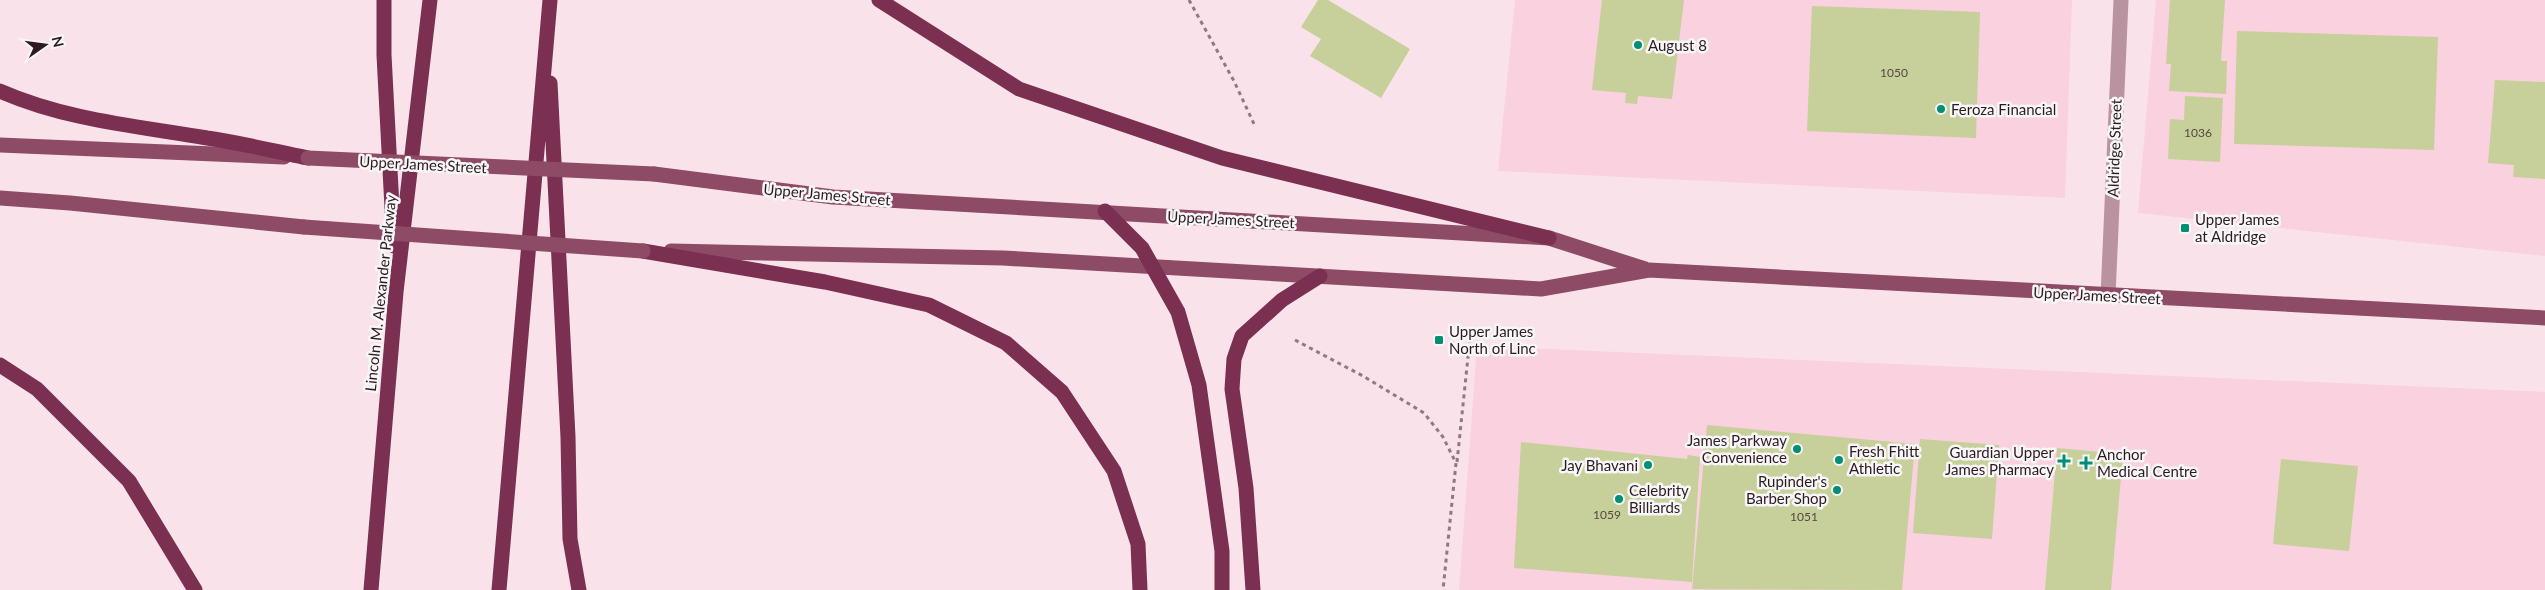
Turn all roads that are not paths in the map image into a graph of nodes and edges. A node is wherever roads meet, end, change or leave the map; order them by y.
1 (384, 0) edge
2 (430, 0) edge
3 (550, 0) edge
4 (880, 0) edge
5 (2121, 0) edge
6 (547, 24) junction
7 (0, 91) edge
8 (0, 145) edge
9 (308, 158) junction
10 (0, 198) edge
11 (1105, 211) junction
12 (1549, 238) junction
13 (643, 250) junction
14 (1153, 267) junction
15 (1649, 270) junction
16 (1320, 276) junction
17 (396, 292) junction
18 (2108, 296) junction
19 (2545, 318) edge
20 (0, 365) edge
21 (195, 590) edge
22 (371, 590) edge
23 (499, 590) edge
24 (579, 590) edge
25 (1140, 590) edge
26 (1222, 590) edge
27 (1253, 590) edge

1 - 17 highway
2 - 17 highway, Lincoln M. Alexander Parkway
3 - 6 highway
4 - 12 highway
5 - 18 street, Aldridge Street
6 - 23 highway
6 - 24 highway
7 - 9 highway
8 - 9 main road, Upper James Street
9 - 11 main road, Upper James Street, bridge
10 - 13 main road, Upper James Street, bridge
11 - 12 main road, Upper James Street
11 - 14 highway
12 - 15 main road, Upper James Street
13 - 14 main road, Upper James Street
13 - 25 highway
14 - 16 main road, Upper James Street
14 - 26 highway
15 - 16 main road, Upper James Street
15 - 18 main road, Upper James Street
16 - 27 highway
17 - 22 highway, Lincoln M. Alexander Parkway
18 - 19 main road, Upper James Street
20 - 21 highway

